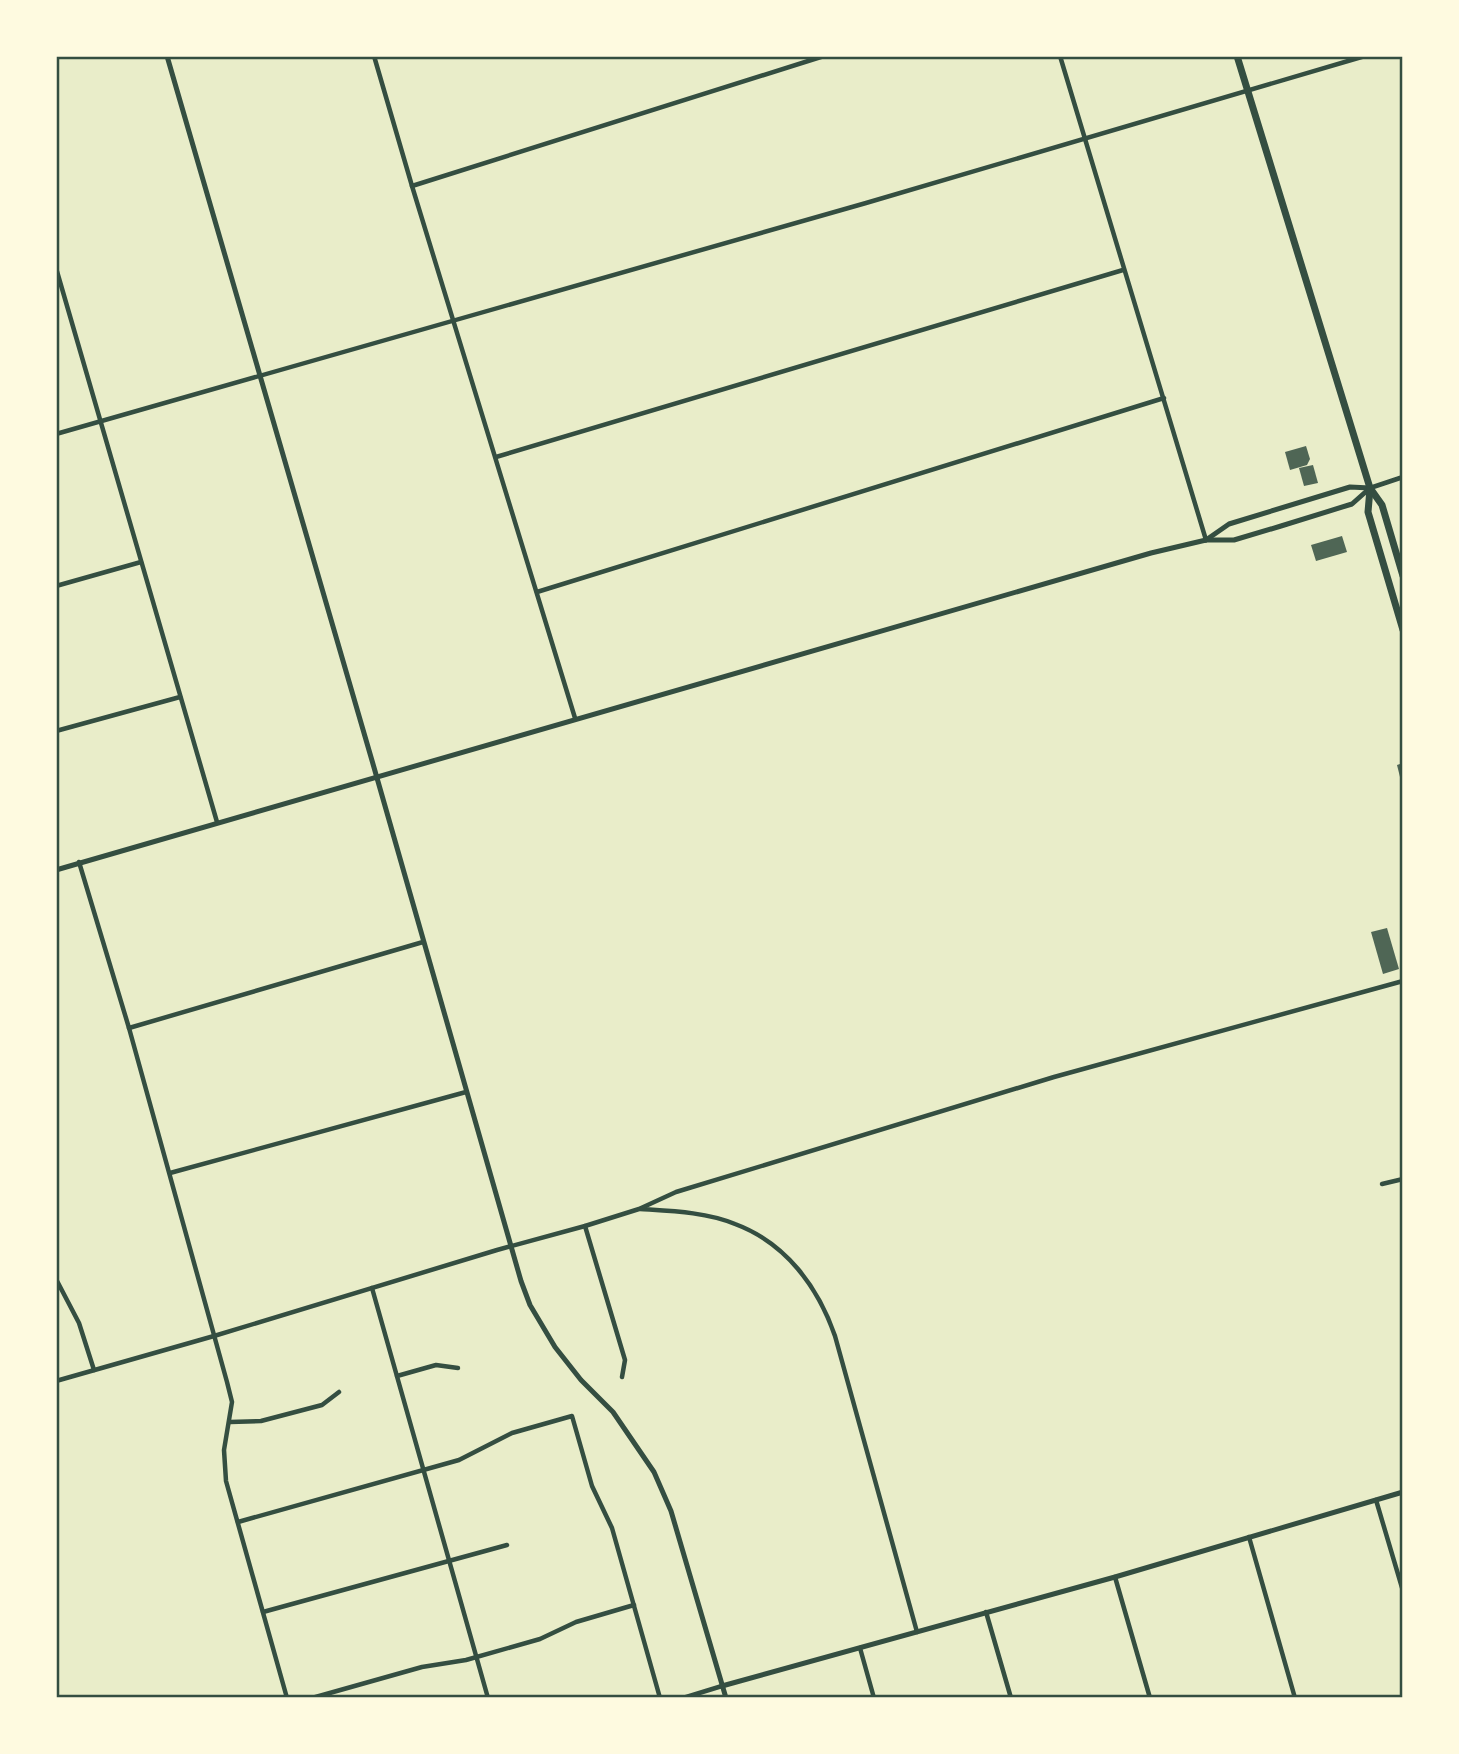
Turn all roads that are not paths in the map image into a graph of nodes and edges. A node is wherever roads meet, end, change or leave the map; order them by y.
1 (167, 56) edge
2 (374, 56) edge
3 (824, 56) edge
4 (1060, 56) edge
5 (1237, 56) edge
6 (1365, 56) edge
7 (1248, 91) junction
8 (1084, 139) junction
9 (412, 186) junction
10 (56, 268) edge
11 (1123, 270) junction
12 (59, 287) edge
13 (454, 321) junction
14 (260, 376) junction
15 (1164, 398) junction
16 (101, 421) junction
17 (56, 435) edge
18 (496, 457) junction
19 (1403, 477) edge
20 (1370, 488) junction
21 (1206, 540) junction
22 (141, 562) junction
23 (1403, 576) edge
24 (56, 586) edge
25 (537, 592) junction
26 (1403, 630) edge
27 (180, 697) junction
28 (575, 718) junction
29 (56, 731) edge
30 (377, 777) junction
31 (217, 822) junction
32 (79, 862) junction
33 (56, 870) edge
34 (423, 942) junction
35 (1403, 981) edge
36 (129, 1028) junction
37 (466, 1092) junction
38 (169, 1174) junction
39 (1403, 1179) edge
40 (1382, 1184) dead end
41 (639, 1209) junction
42 (585, 1226) junction
43 (509, 1246) junction
44 (56, 1279) edge
45 (59, 1287) edge
46 (372, 1288) junction
47 (214, 1336) junction
48 (457, 1368) dead end
49 (94, 1370) junction
50 (397, 1376) junction
51 (622, 1377) dead end
52 (56, 1381) edge
53 (339, 1392) dead end
54 (230, 1422) junction
55 (424, 1471) junction
56 (1403, 1492) edge
57 (1377, 1500) junction
58 (238, 1522) junction
59 (1249, 1537) junction
60 (507, 1545) dead end
61 (449, 1561) junction
62 (1115, 1577) junction
63 (1403, 1591) edge
64 (634, 1605) junction
65 (986, 1611) junction
66 (263, 1612) junction
67 (917, 1632) junction
68 (860, 1648) junction
69 (476, 1657) junction
70 (722, 1686) junction
71 (287, 1698) edge
72 (312, 1698) edge
73 (488, 1698) edge
74 (660, 1698) edge
75 (683, 1698) edge
76 (726, 1698) edge
77 (874, 1698) edge
78 (1011, 1698) edge
79 (1150, 1698) edge
80 (1295, 1698) edge

1 - 14 street
2 - 9 street
3 - 9 street
4 - 8 street
5 - 7 main road
6 - 7 street
7 - 8 street
7 - 20 main road
8 - 11 street
8 - 13 street
9 - 13 street
10 - 12 street
11 - 15 street
11 - 18 street
12 - 16 street
13 - 14 street
13 - 18 street
14 - 16 street
14 - 30 street
15 - 21 street
15 - 25 street
16 - 17 street
16 - 22 street
18 - 25 street
19 - 20 street
20 - 21 street
20 - 21 street
20 - 23 main road
20 - 26 main road
21 - 28 street
22 - 24 street
22 - 27 street
25 - 28 street
27 - 29 street
27 - 31 street
28 - 30 street
30 - 31 street
30 - 34 street
31 - 32 street
32 - 33 street
32 - 36 street
34 - 36 street
34 - 37 street
35 - 41 street
36 - 38 street
37 - 38 street
37 - 43 street
38 - 47 street
39 - 40 street
41 - 42 street
41 - 67 street
42 - 43 street
42 - 51 street
43 - 46 street
43 - 70 street
44 - 45 street
45 - 49 street
46 - 47 street
46 - 50 street
47 - 49 street
47 - 54 street
48 - 50 street
49 - 52 street
50 - 55 street
53 - 54 street
54 - 58 street
55 - 58 street
55 - 61 street
55 - 64 street
56 - 57 street
57 - 59 street
57 - 63 street
58 - 66 street
59 - 62 street
59 - 80 street
60 - 61 street
61 - 66 street
61 - 69 street
62 - 65 street
62 - 79 street
64 - 69 street
64 - 74 street
65 - 67 street
65 - 78 street
66 - 71 street
67 - 68 street
68 - 70 street
68 - 77 street
69 - 72 street
69 - 73 street
70 - 75 street
70 - 76 street

